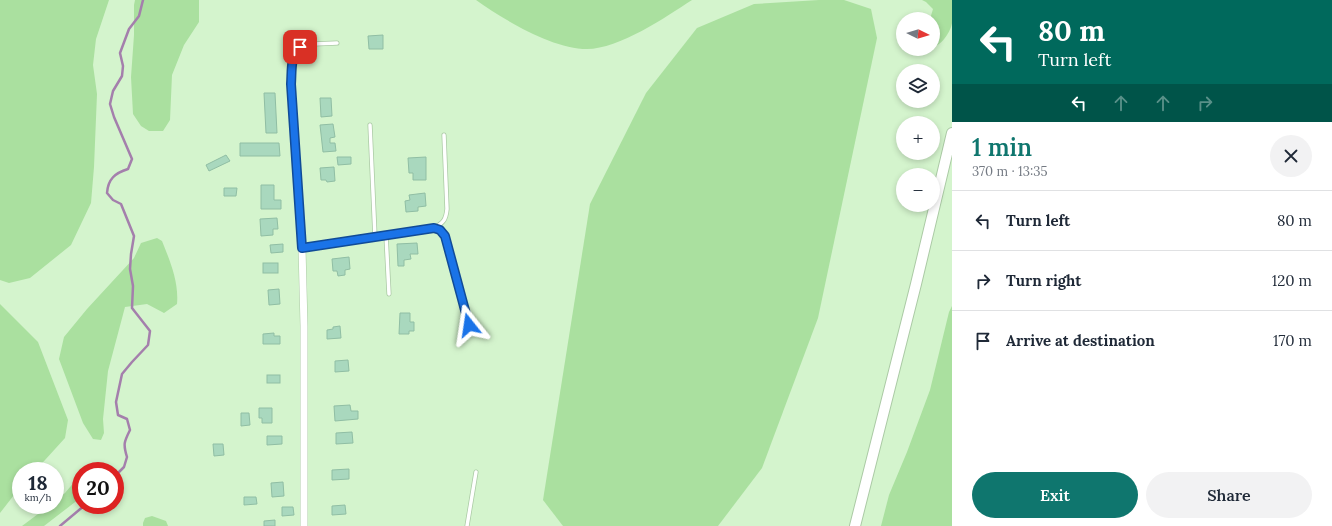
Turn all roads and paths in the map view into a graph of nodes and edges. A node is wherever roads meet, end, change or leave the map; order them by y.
1 (337, 43) dead end
2 (291, 84) joint
3 (370, 125) dead end
4 (952, 133) edge
5 (444, 135) dead end
6 (434, 228) junction
7 (386, 235) junction
8 (375, 236) junction
9 (302, 248) junction
10 (389, 294) dead end
11 (469, 325) dead end
12 (476, 472) dead end
13 (304, 526) edge
14 (467, 526) edge
15 (855, 526) edge

1 - 2 lane
2 - 9 street
3 - 8 lane
4 - 15 main road
5 - 6 lane
6 - 7 street
6 - 11 lane
7 - 8 street
7 - 10 lane
8 - 9 street
9 - 13 street
12 - 14 lane

